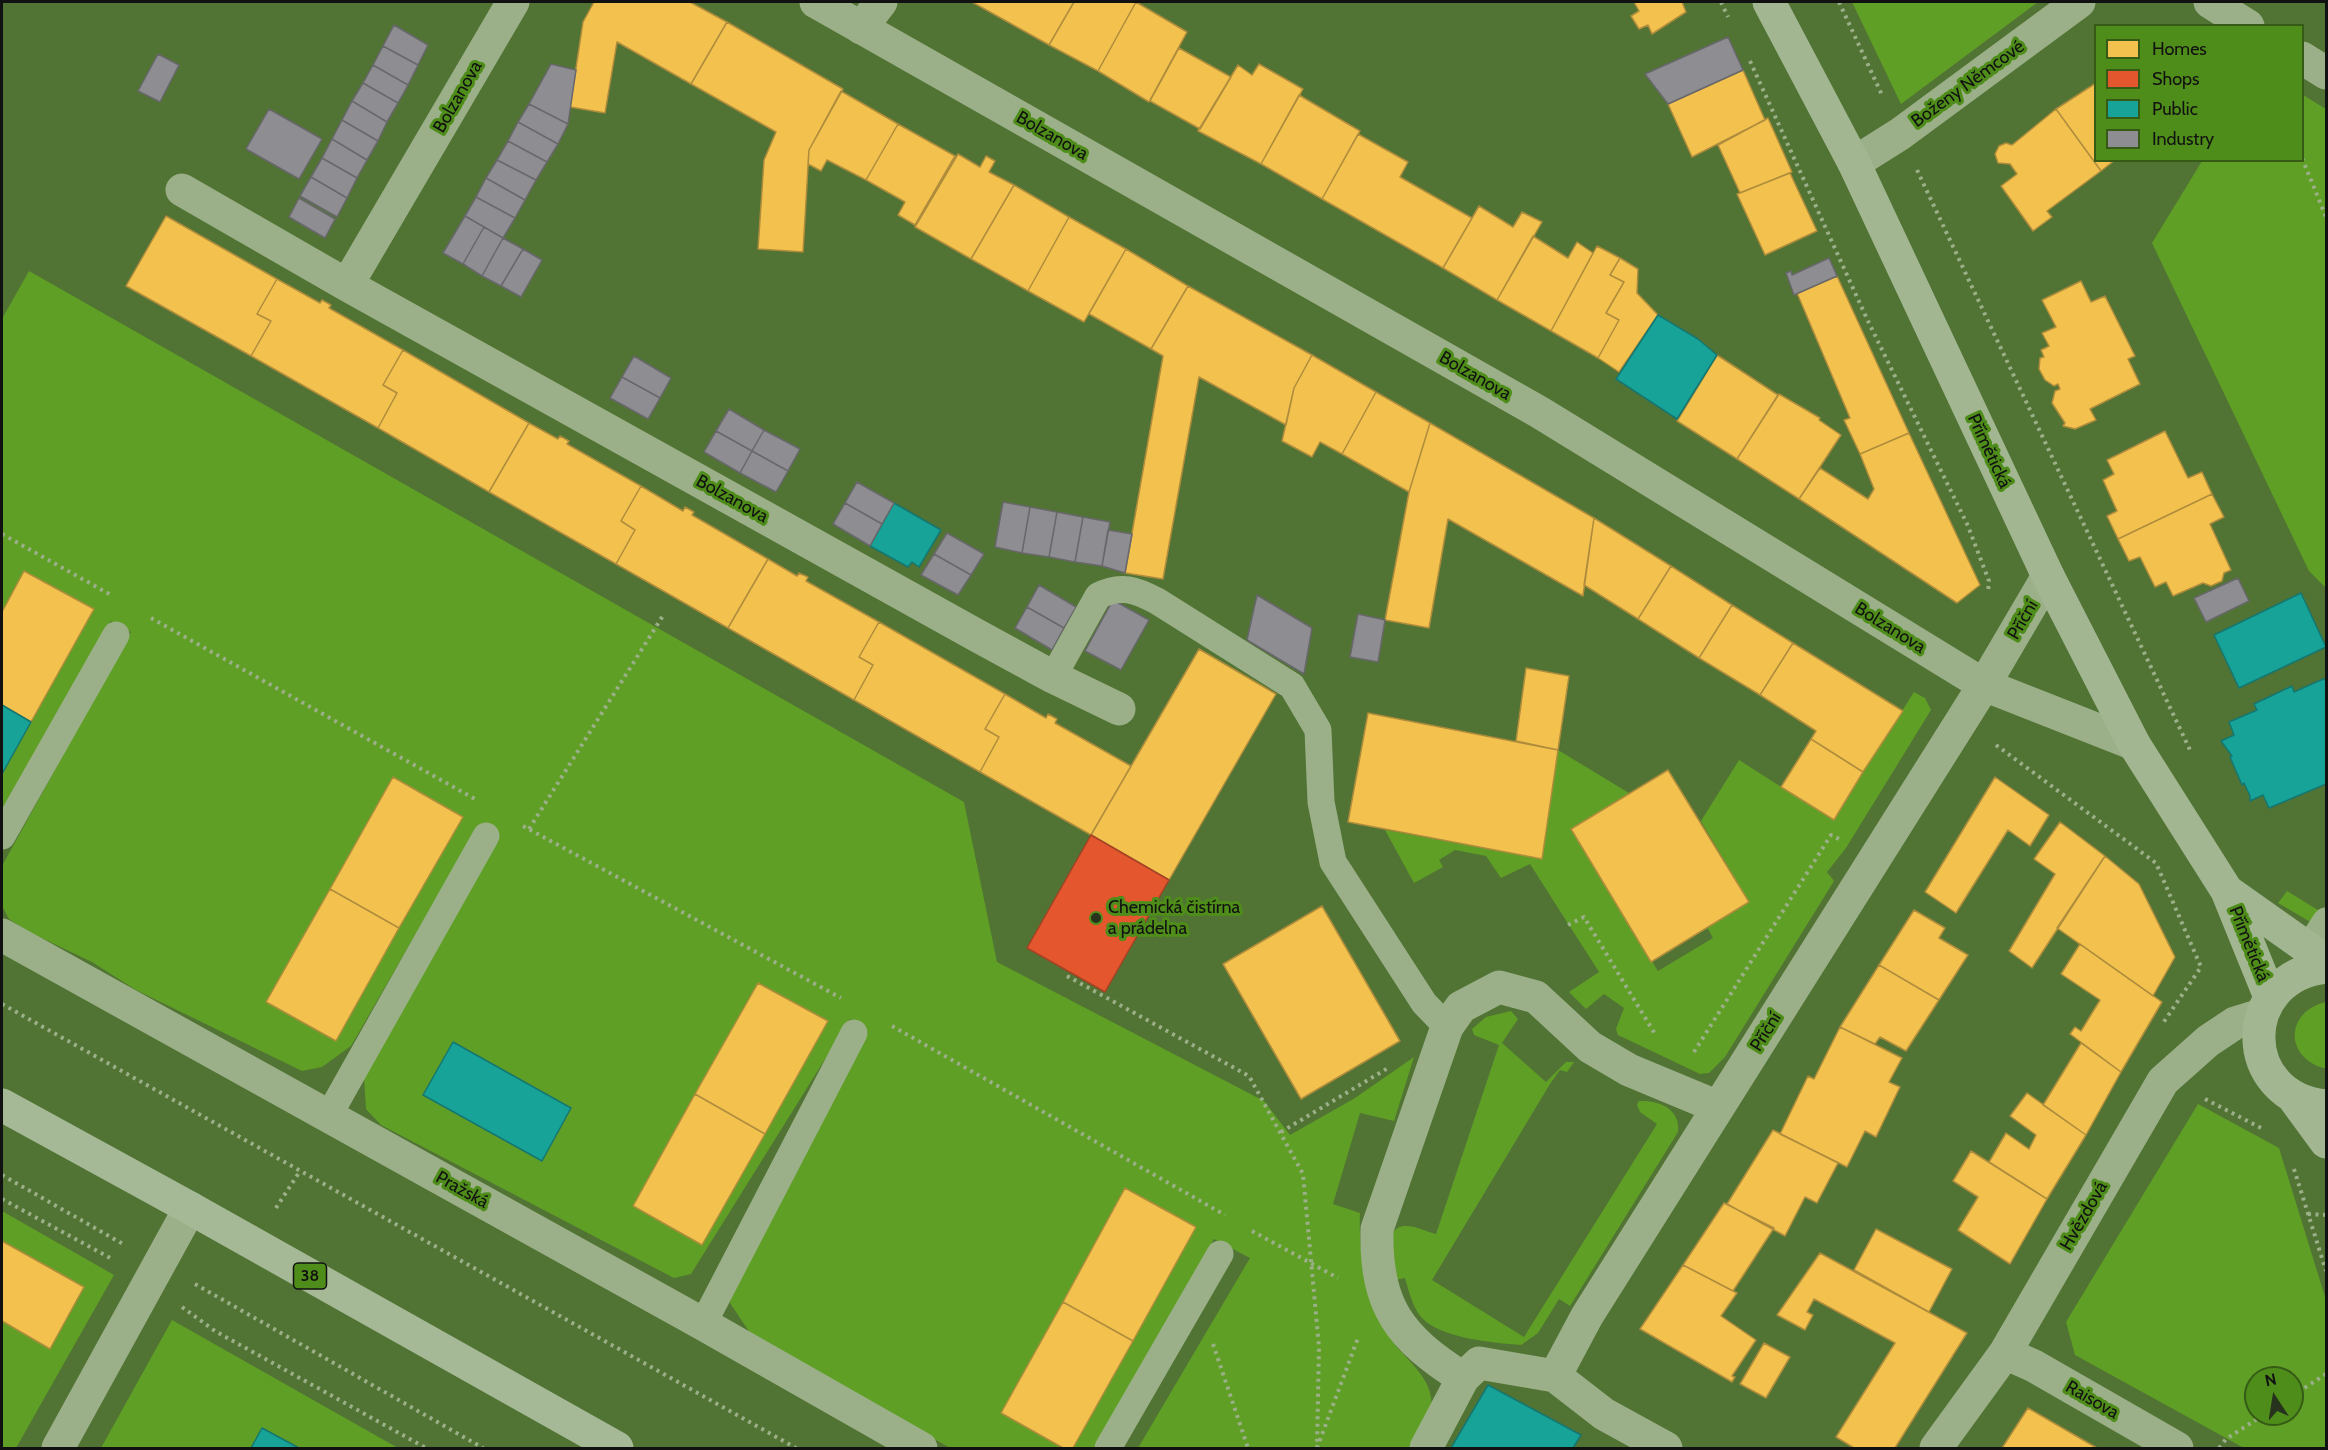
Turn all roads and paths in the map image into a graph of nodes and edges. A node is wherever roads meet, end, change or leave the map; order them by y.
1 (513, 2) edge
2 (816, 2) edge
3 (881, 2) edge
4 (1720, 2) edge
5 (1769, 2) edge
6 (1839, 2) edge
7 (2079, 2) edge
8 (2210, 2) edge
9 (1731, 23) dead end
10 (2245, 24) edge
11 (861, 28) junction
12 (1747, 54) dead end
13 (2304, 59) edge
14 (2326, 73) edge
15 (1900, 134) junction
16 (2304, 162) edge
17 (1854, 163) junction
18 (182, 190) dead end
19 (2326, 217) edge
20 (347, 285) junction
21 (2, 534) edge
22 (2048, 576) junction
23 (1988, 598) dead end
24 (120, 601) dead end
25 (141, 612) dead end
26 (664, 614) dead end
27 (116, 635) dead end
28 (1053, 677) junction
29 (1984, 686) junction
30 (1119, 709) dead end
31 (2134, 744) junction
32 (1988, 746) dead end
33 (2194, 758) dead end
34 (478, 801) dead end
35 (519, 823) dead end
36 (529, 829) junction
37 (1831, 835) dead end
38 (2, 836) edge
39 (486, 836) dead end
40 (2227, 891) junction
41 (2326, 921) edge
42 (1568, 925) dead end
43 (2, 935) edge
44 (2321, 959) edge
45 (1752, 961) junction
46 (1761, 965) dead end
47 (1067, 976) dead end
48 (847, 1001) dead end
49 (2, 1004) edge
50 (2265, 1006) junction
51 (888, 1024) dead end
52 (2160, 1026) dead end
53 (854, 1033) dead end
54 (1444, 1038) junction
55 (1658, 1039) dead end
56 (1691, 1057) dead end
57 (2163, 1082) junction
58 (2293, 1097) junction
59 (2, 1106) edge
60 (2326, 1106) edge
61 (1718, 1107) junction
62 (329, 1116) junction
63 (1281, 1132) junction
64 (2274, 1134) dead end
65 (2326, 1142) edge
66 (2291, 1161) dead end
67 (2, 1175) edge
68 (2, 1199) edge
69 (190, 1208) junction
70 (2308, 1214) junction
71 (2326, 1215) edge
72 (1235, 1221) dead end
73 (1245, 1227) dead end
74 (1220, 1254) dead end
75 (1311, 1264) junction
76 (2326, 1271) edge
77 (155, 1272) junction
78 (1341, 1280) dead end
79 (703, 1324) junction
80 (1361, 1328) dead end
81 (1213, 1342) dead end
82 (2005, 1353) junction
83 (2326, 1374) edge
84 (1555, 1376) junction
85 (1463, 1378) junction
86 (2304, 1388) edge
87 (2246, 1426) edge
88 (58, 1449) edge
89 (426, 1449) edge
90 (483, 1449) edge
91 (617, 1449) edge
92 (796, 1449) edge
93 (921, 1449) edge
94 (1108, 1449) edge
95 (1248, 1449) edge
96 (1317, 1449) edge
97 (1426, 1449) edge
98 (1666, 1449) edge
99 (1936, 1449) edge
100 (2177, 1449) edge
101 (2218, 1449) edge

1 - 20 street, Bolzanova
2 - 11 street, Bolzanova
3 - 11 street
4 - 9 path
5 - 17 main road, Přímětická
6 - 15 path
7 - 15 street, Boženy Němcové
8 - 10 street
11 - 29 street, Bolzanova
12 - 23 path
13 - 14 street
15 - 17 street, Boženy Němcové
15 - 33 path
16 - 19 path
17 - 22 main road, Přímětická
18 - 20 street, Bolzanova
20 - 28 street, Bolzanova
21 - 24 path
22 - 29 street, Příční
22 - 31 main road, Přímětická
25 - 34 path
26 - 36 path
27 - 38 lane
28 - 30 street, Bolzanova
28 - 54 lane
29 - 31 street, Bolzanova
29 - 61 street, Příční
31 - 40 main road, Přímětická
32 - 52 path
35 - 36 path
36 - 48 path
37 - 45 path
39 - 62 lane
40 - 44 main road, Přímětická
40 - 50 main road, Přímětická
41 - 44 lane
42 - 55 path
43 - 62 street, Pražská
44 - 50 main road
45 - 46 path
45 - 56 path
47 - 63 path
49 - 92 path
50 - 57 street, Hvězdová
50 - 58 main road
51 - 72 path
53 - 79 lane
54 - 61 street
54 - 63 path
54 - 85 street
57 - 64 path
57 - 82 street, Hvězdová
58 - 60 main road
58 - 65 main road
59 - 69 main road, 38
61 - 84 street, Příční
62 - 79 street, Pražská
63 - 75 path
66 - 70 path
67 - 77 path
68 - 77 path
69 - 77 street
69 - 91 main road, 38
70 - 71 path
70 - 76 path
73 - 75 path
74 - 94 lane
75 - 78 path
75 - 96 path
77 - 88 street
77 - 89 path
77 - 90 path
79 - 93 street, Pražská
80 - 96 path
81 - 95 path
82 - 99 street, Hvězdová
82 - 100 street, Raisova
83 - 86 path
84 - 85 street
84 - 98 street
85 - 97 street
87 - 101 path

